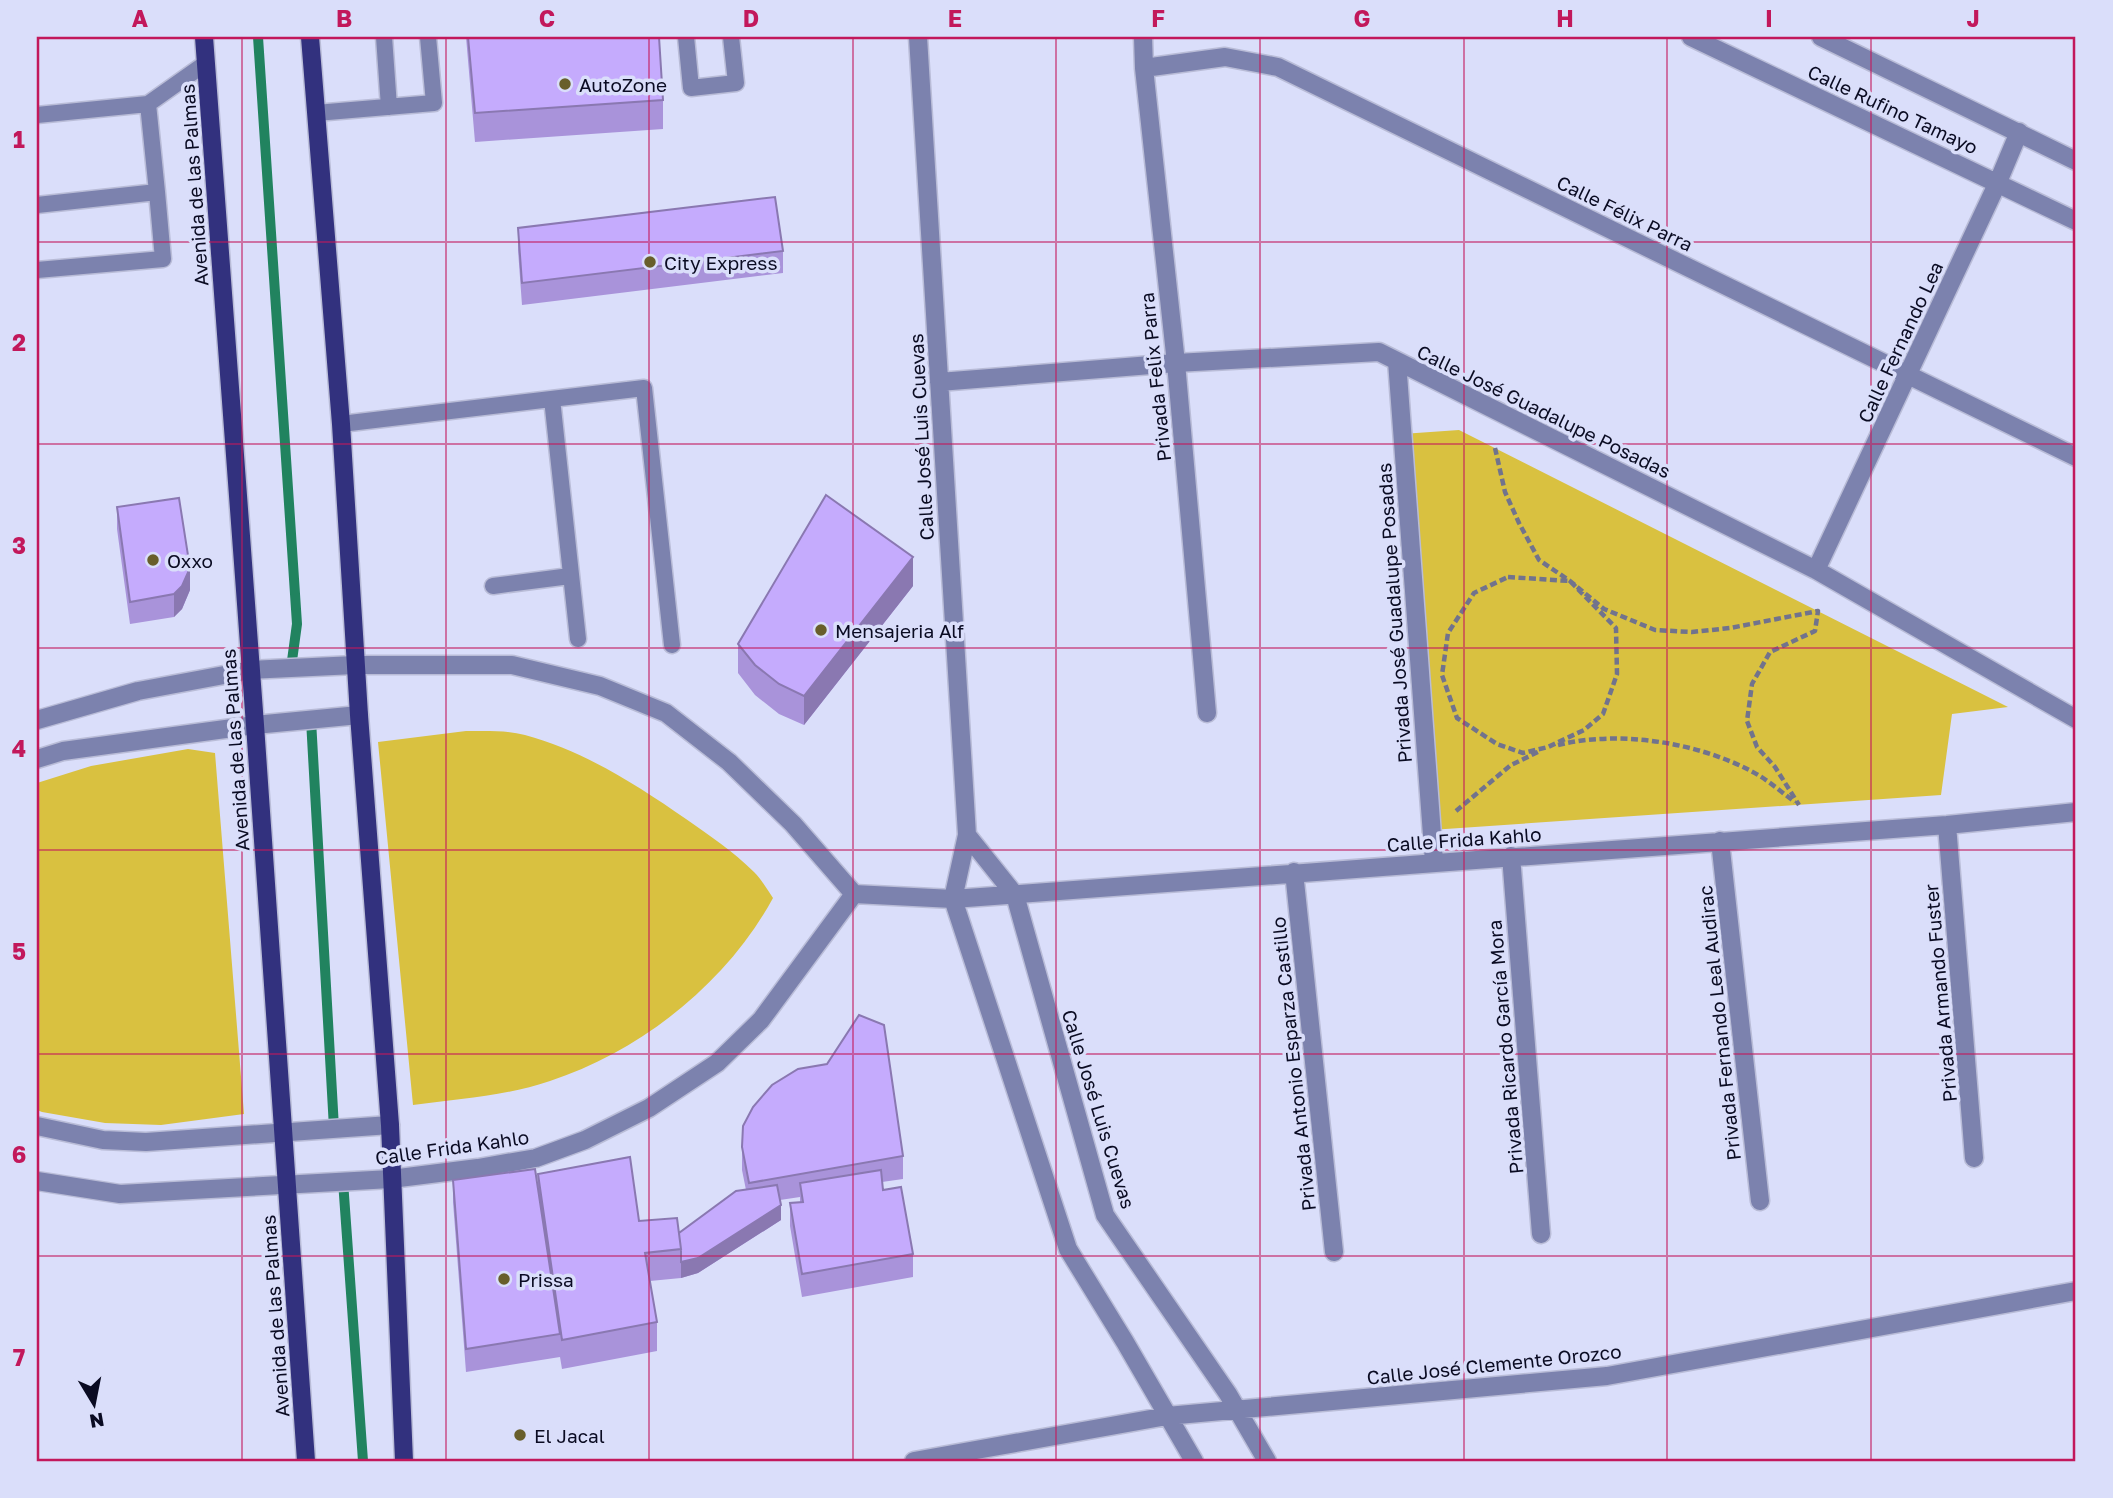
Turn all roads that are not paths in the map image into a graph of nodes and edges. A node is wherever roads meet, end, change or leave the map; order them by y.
1 (204, 37) edge
2 (310, 37) edge
3 (384, 37) edge
4 (428, 37) edge
5 (686, 37) edge
6 (731, 37) edge
7 (918, 37) edge
8 (1143, 37) edge
9 (1691, 37) edge
10 (1821, 37) edge
11 (206, 63) junction
12 (1144, 68) junction
13 (148, 104) junction
14 (389, 107) junction
15 (316, 113) junction
16 (37, 115) edge
17 (2019, 132) junction
18 (2076, 161) edge
19 (1998, 182) junction
20 (156, 192) junction
21 (37, 205) edge
22 (2076, 221) edge
23 (37, 270) edge
24 (1397, 361) junction
25 (1176, 363) junction
26 (1908, 374) junction
27 (939, 382) junction
28 (552, 400) junction
29 (341, 424) junction
30 (2076, 457) edge
31 (1815, 569) junction
32 (570, 576) junction
33 (493, 586) dead end
34 (578, 639) dead end
35 (672, 645) dead end
36 (355, 665) junction
37 (251, 670) junction
38 (1207, 713) dead end
39 (359, 715) junction
40 (2076, 719) edge
41 (37, 720) edge
42 (255, 725) junction
43 (37, 759) edge
44 (2076, 812) edge
45 (1947, 825) junction
46 (967, 835) junction
47 (1720, 841) junction
48 (1511, 856) junction
49 (1434, 862) junction
50 (1294, 872) junction
51 (854, 894) junction
52 (1015, 895) junction
53 (953, 899) junction
54 (390, 1125) junction
55 (37, 1126) edge
56 (283, 1132) junction
57 (1974, 1158) dead end
58 (391, 1179) junction
59 (37, 1181) edge
60 (286, 1184) junction
61 (1760, 1201) dead end
62 (1541, 1234) dead end
63 (1334, 1252) dead end
64 (2076, 1291) edge
65 (1237, 1410) junction
66 (1167, 1416) junction
67 (306, 1461) edge
68 (404, 1461) edge
69 (914, 1461) edge
70 (1194, 1461) edge
71 (1266, 1461) edge

1 - 11 main road, Avenida de las Palmas
2 - 15 main road
3 - 14 lane
4 - 14 lane
5 - 6 lane
7 - 27 street, Calle José Luis Cuevas
8 - 12 street, Privada Felix Parra
9 - 19 street, Calle Rufino Tamayo
10 - 17 street, Calle Rufino Tamayo
11 - 13 lane
11 - 37 main road, Avenida de las Palmas
12 - 25 street, Privada Felix Parra
12 - 26 street, Calle Félix Parra
13 - 16 lane
13 - 20 lane
14 - 15 lane
15 - 29 main road
17 - 18 street, Calle Rufino Tamayo
17 - 19 street, Calle Fernando Lea
19 - 22 street, Calle Rufino Tamayo
19 - 26 street, Calle Fernando Lea
20 - 21 lane
20 - 23 lane
24 - 25 street, Calle José Guadalupe Posadas
24 - 31 street, Calle José Guadalupe Posadas
24 - 49 street, Privada José Guadalupe Posadas
25 - 27 street, Calle José Guadalupe Posadas
25 - 38 street, Privada Felix Parra
26 - 30 street, Calle Félix Parra
26 - 31 street, Calle Fernando Lea
27 - 46 street, Calle José Luis Cuevas
28 - 29 lane
28 - 32 lane
28 - 35 lane
29 - 36 main road
31 - 40 street, Calle José Guadalupe Posadas
32 - 33 lane
32 - 34 lane
36 - 37 street
36 - 39 main road
36 - 51 street
37 - 41 street
37 - 42 main road, Avenida de las Palmas
39 - 42 street
39 - 54 main road
42 - 43 street
42 - 56 main road, Avenida de las Palmas
44 - 45 street, Calle Frida Kahlo
45 - 47 street, Calle Frida Kahlo
45 - 57 street, Privada Armando Fuster
46 - 52 street
46 - 53 street, Calle José Luis Cuevas
47 - 48 street, Calle Frida Kahlo
47 - 61 street, Privada Fernando Leal Audirac
48 - 49 street, Calle Frida Kahlo
48 - 62 street, Privada Ricardo García Mora
49 - 50 street, Calle Frida Kahlo
50 - 52 street, Calle Frida Kahlo
50 - 63 street, Privada Antonio Esparza Castillo
51 - 53 street, Calle Frida Kahlo
51 - 58 street, Calle Frida Kahlo
52 - 53 street, Calle Frida Kahlo
52 - 65 street, Calle José Luis Cuevas
53 - 66 street
54 - 56 street, Calle Frida Kahlo
54 - 58 main road
55 - 56 street, Calle Frida Kahlo
56 - 60 main road, Avenida de las Palmas
58 - 60 street, Calle Frida Kahlo
58 - 68 main road
59 - 60 street, Calle Frida Kahlo
60 - 67 main road, Avenida de las Palmas
64 - 65 street, Calle José Clemente Orozco
65 - 66 street, Calle José Clemente Orozco
65 - 71 street, Calle José Luis Cuevas
66 - 69 street, Calle José Clemente Orozco
66 - 70 street

